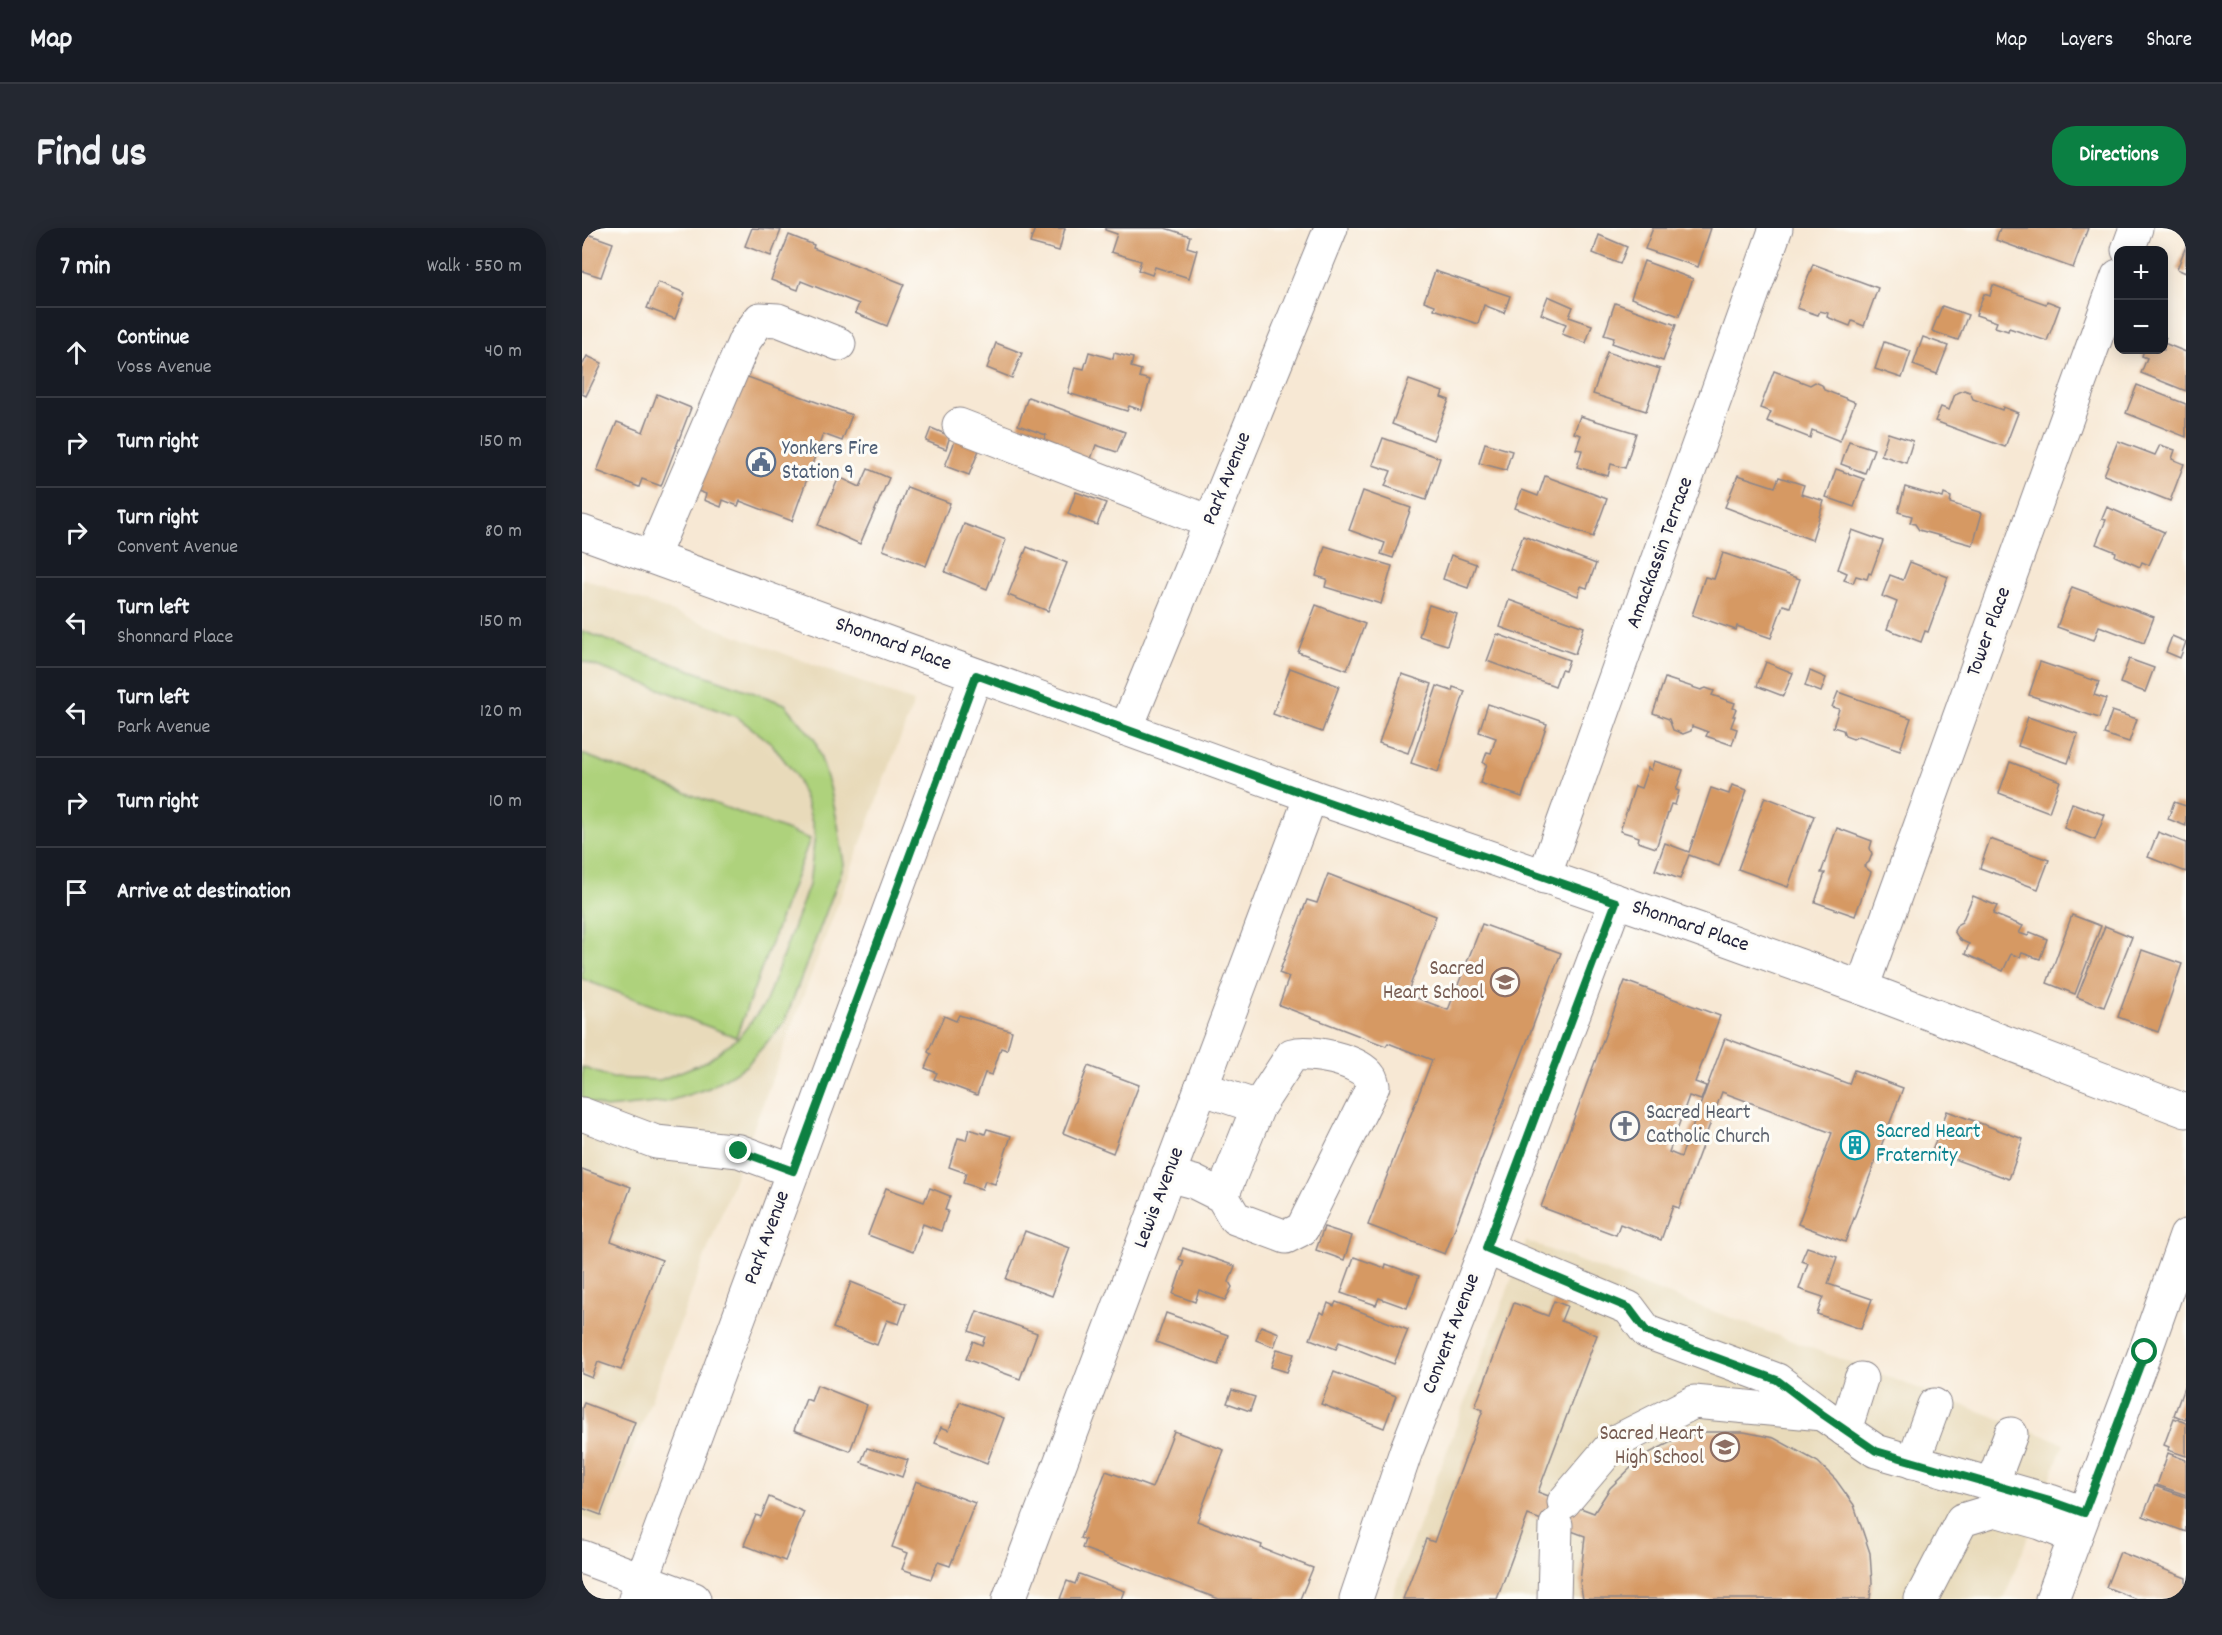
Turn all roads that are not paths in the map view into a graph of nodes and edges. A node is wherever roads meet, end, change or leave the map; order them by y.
1 (1331, 228) edge
2 (1776, 228) edge
3 (2136, 228) edge
4 (2129, 246) edge
5 (2114, 287) edge
6 (839, 344) dead end
7 (959, 425) dead end
8 (1210, 522) junction
9 (582, 532) edge
10 (652, 557) junction
11 (976, 675) junction
12 (1126, 729) junction
13 (1311, 796) junction
14 (1544, 877) junction
15 (1616, 902) junction
16 (1862, 988) junction
17 (1201, 1088) junction
18 (2184, 1103) edge
19 (1258, 1107) junction
20 (582, 1114) edge
21 (793, 1171) junction
22 (1168, 1175) junction
23 (1222, 1196) junction
24 (2186, 1236) edge
25 (1486, 1248) junction
26 (1861, 1378) dead end
27 (1934, 1405) dead end
28 (1834, 1422) junction
29 (2011, 1434) dead end
30 (1913, 1461) junction
31 (1992, 1484) junction
32 (2079, 1525) junction
33 (582, 1557) edge
34 (639, 1589) edge
35 (694, 1599) edge
36 (1009, 1599) edge
37 (1356, 1599) edge
38 (1554, 1599) edge
39 (1921, 1599) edge
40 (2052, 1599) edge

1 - 8 street, Park Avenue
2 - 14 street, Amackassin Terrace
3 - 4 street
5 - 16 street, Tower Place
6 - 10 street
7 - 8 street
8 - 12 street, Park Avenue
9 - 10 street, Shonnard Place
10 - 11 street, Shonnard Place
11 - 12 street, Shonnard Place
11 - 21 street, Park Avenue
12 - 13 street, Shonnard Place
13 - 14 street, Shonnard Place
13 - 17 street, Lewis Avenue
14 - 15 street, Shonnard Place
15 - 16 street, Shonnard Place
15 - 25 street, Convent Avenue
16 - 18 street, Shonnard Place
17 - 19 street
17 - 22 street, Lewis Avenue
19 - 23 street
19 - 23 street
20 - 21 street
21 - 34 street, Park Avenue
22 - 23 street
22 - 36 street, Lewis Avenue
24 - 32 street
25 - 28 street
25 - 37 street, Convent Avenue
26 - 28 street
27 - 30 street
28 - 30 street
28 - 38 street
29 - 31 street
30 - 31 street
31 - 32 street
32 - 39 street
32 - 40 street
33 - 34 street
34 - 35 street

